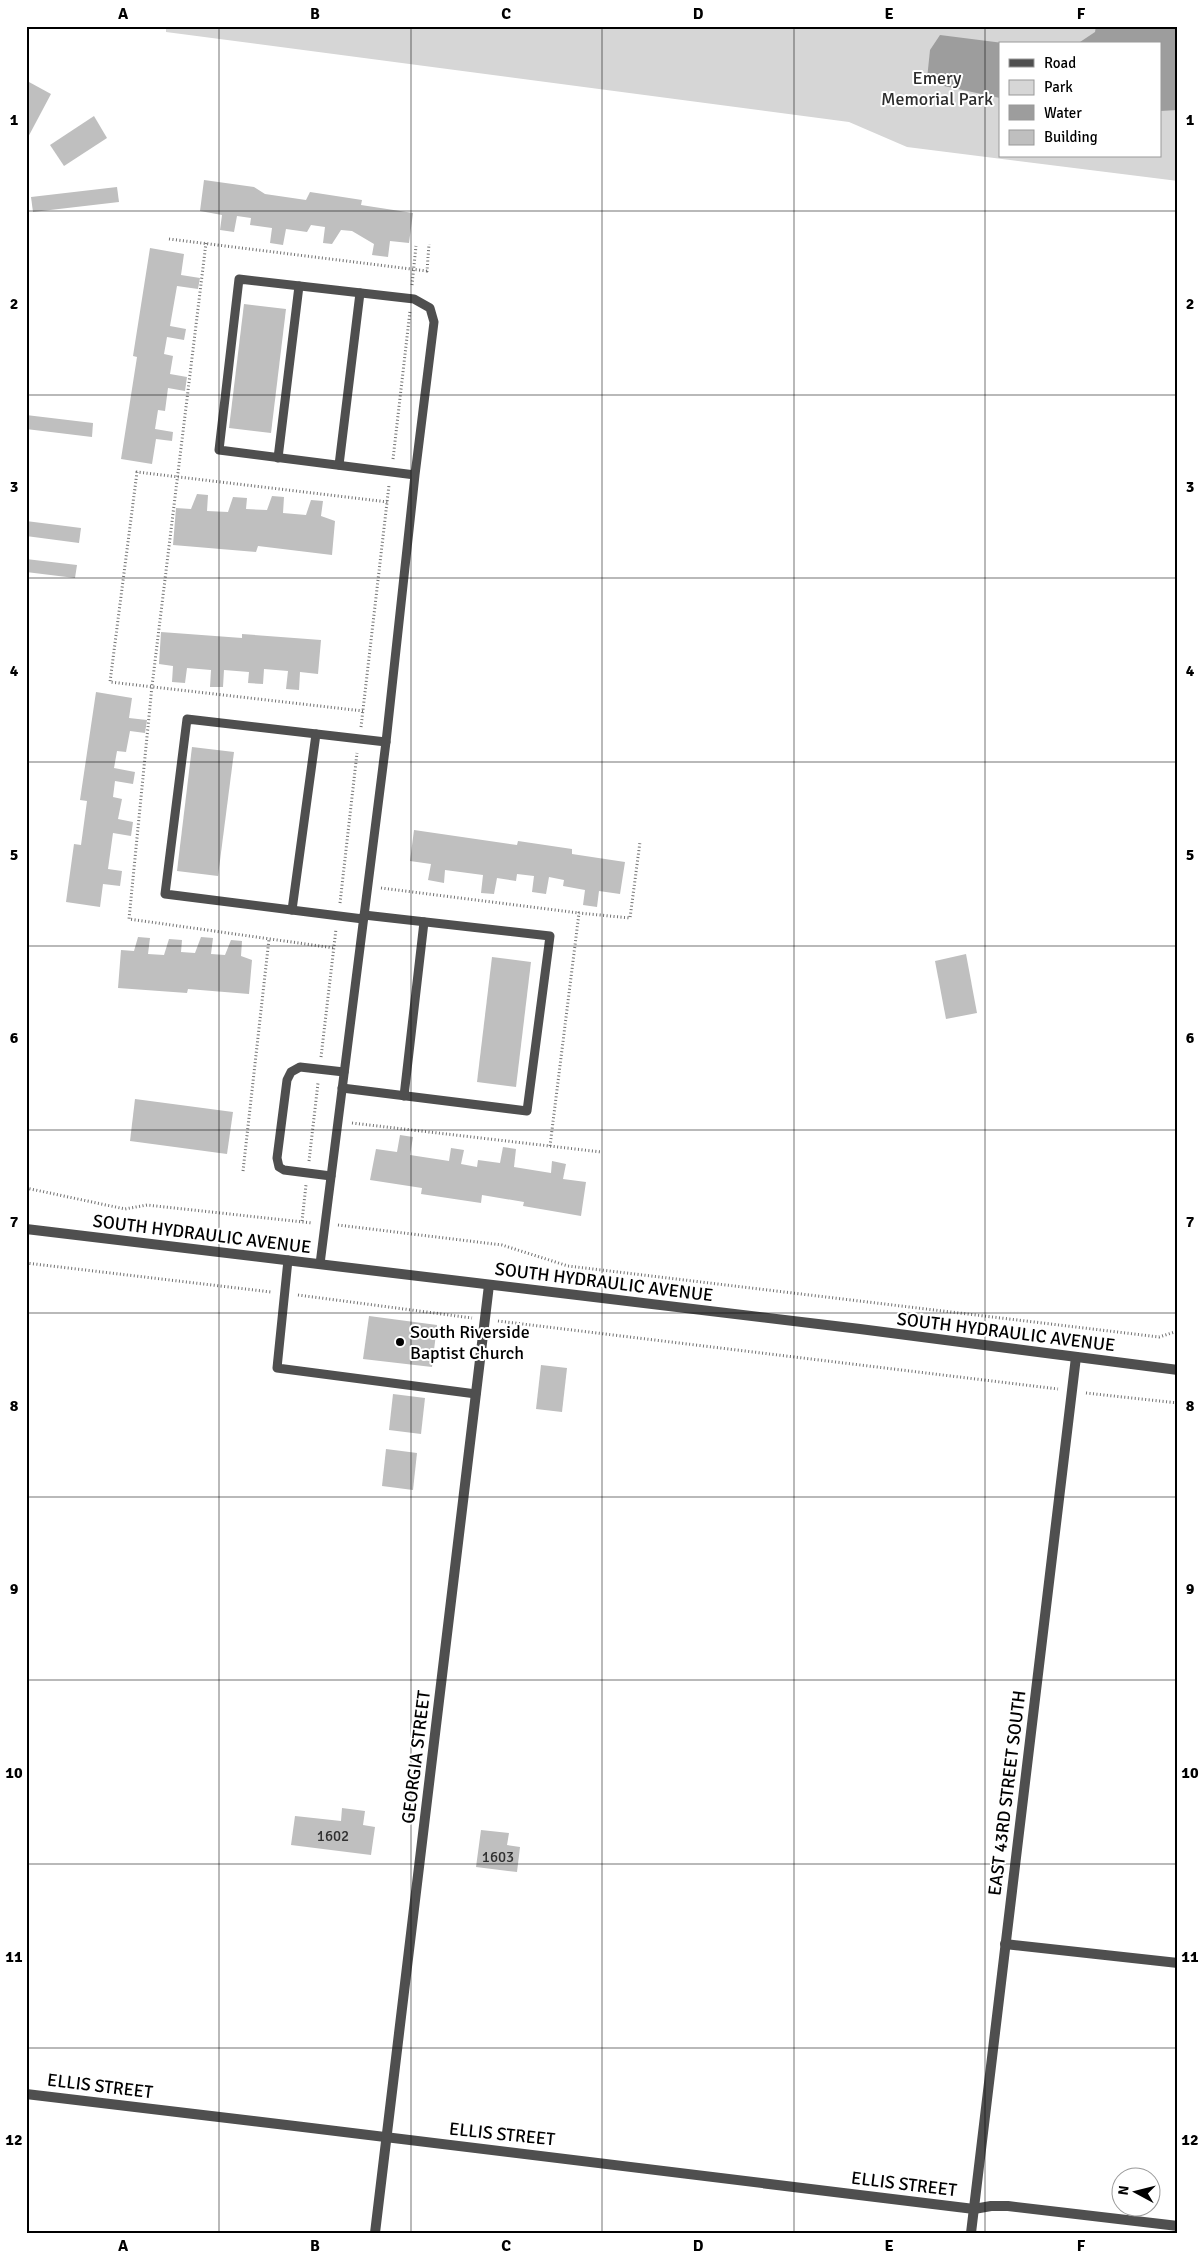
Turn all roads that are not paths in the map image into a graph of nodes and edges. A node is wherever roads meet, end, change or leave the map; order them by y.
1 (299, 286) junction
2 (360, 293) junction
3 (278, 458) junction
4 (339, 466) junction
5 (415, 475) junction
6 (316, 734) junction
7 (386, 742) junction
8 (292, 910) junction
9 (364, 917) junction
10 (424, 922) junction
11 (344, 1072) junction
12 (342, 1088) junction
13 (404, 1096) junction
14 (331, 1176) junction
15 (26, 1229) edge
16 (288, 1260) junction
17 (320, 1264) junction
18 (489, 1285) junction
19 (1076, 1357) junction
20 (1178, 1370) edge
21 (476, 1394) junction
22 (1006, 1944) junction
23 (1178, 1963) edge
24 (26, 2094) edge
25 (386, 2138) junction
26 (974, 2209) junction
27 (1178, 2226) edge
28 (375, 2233) edge
29 (971, 2233) edge

1 - 2 lane
1 - 3 lane
1 - 3 lane
2 - 4 lane
2 - 5 lane
3 - 4 lane
4 - 5 lane
5 - 7 lane
6 - 7 lane
6 - 8 lane
6 - 8 lane
7 - 9 lane
8 - 9 lane
9 - 10 lane
9 - 11 lane
10 - 13 lane
10 - 13 lane
11 - 12 lane
11 - 14 lane
12 - 13 lane
12 - 14 lane
14 - 17 lane
15 - 16 street, SOUTH HYDRAULIC AVENUE
16 - 17 street, SOUTH HYDRAULIC AVENUE
16 - 21 lane
17 - 18 street, SOUTH HYDRAULIC AVENUE
18 - 19 street, SOUTH HYDRAULIC AVENUE
18 - 21 street, GEORGIA STREET
19 - 20 street, SOUTH HYDRAULIC AVENUE
19 - 22 street, EAST 43RD STREET SOUTH
21 - 25 street, GEORGIA STREET
22 - 23 street
22 - 26 street, EAST 43RD STREET SOUTH
24 - 25 street, ELLIS STREET
25 - 26 street, ELLIS STREET
25 - 28 street, GEORGIA STREET
26 - 27 street, ELLIS STREET
26 - 29 street, EAST 43RD STREET SOUTH

